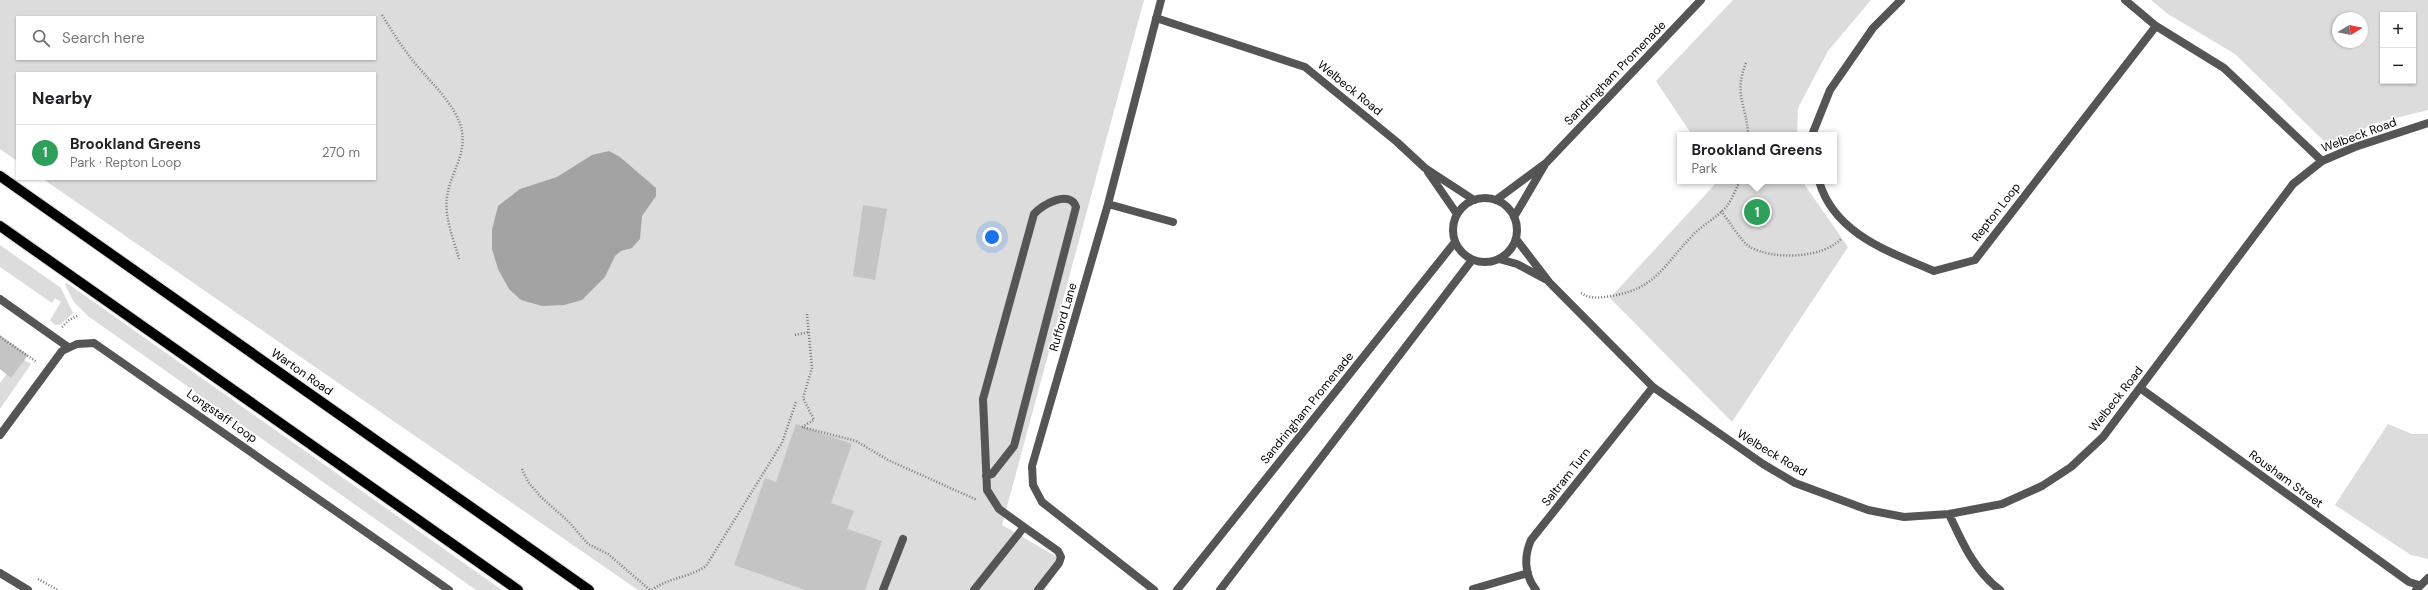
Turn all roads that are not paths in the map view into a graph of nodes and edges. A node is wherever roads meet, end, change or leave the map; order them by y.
1 (1161, 0) edge
2 (1701, 0) edge
3 (1901, 0) edge
4 (2125, 0) edge
5 (1156, 18) junction
6 (2156, 26) junction
7 (2428, 123) edge
8 (1813, 132) edge
9 (2322, 161) junction
10 (1546, 163) junction
11 (1425, 168) junction
12 (0, 176) edge
13 (1821, 184) edge
14 (1474, 200) junction
15 (1496, 200) junction
16 (1108, 204) junction
17 (1457, 214) junction
18 (1514, 217) junction
19 (1173, 222) dead end
20 (1, 227) edge
21 (1516, 239) junction
22 (1455, 242) junction
23 (1500, 259) junction
24 (1472, 260) junction
25 (1549, 282) junction
26 (0, 299) edge
27 (68, 347) junction
28 (1653, 387) junction
29 (2140, 388) junction
30 (0, 435) edge
31 (986, 476) junction
32 (1949, 514) junction
33 (1024, 527) junction
34 (903, 539) dead end
35 (0, 573) edge
36 (1528, 573) junction
37 (2428, 578) edge
38 (2417, 587) edge
39 (1473, 589) dead end
40 (28, 590) edge
41 (449, 590) edge
42 (518, 590) edge
43 (589, 590) edge
44 (883, 590) edge
45 (974, 590) edge
46 (1038, 590) edge
47 (1154, 590) edge
48 (1177, 590) edge
49 (1220, 590) edge
50 (1536, 590) edge
51 (2000, 590) edge

1 - 5 street, Rufford Lane
2 - 10 street, Sandringham Promenade
3 - 8 street
4 - 6 street
5 - 11 street, Welbeck Road
5 - 16 street, Rufford Lane
6 - 9 street
6 - 13 street, Repton Loop
7 - 9 street, Welbeck Road
9 - 29 street, Welbeck Road
10 - 15 street, Sandringham Promenade
10 - 18 street, Sandringham Promenade
11 - 14 street, Welbeck Road
11 - 17 street, Welbeck Road
12 - 43 main road, Warton Road
14 - 15 street
14 - 17 street
15 - 18 street
16 - 19 street
16 - 47 street, Rufford Lane
17 - 22 street
18 - 21 street
20 - 42 main road
21 - 23 street
21 - 25 street, Welbeck Road
22 - 24 street
22 - 48 street, Sandringham Promenade
23 - 24 street
23 - 25 street, Welbeck Road
24 - 49 street
25 - 28 street, Welbeck Road
26 - 27 street
27 - 30 street, Longstaff Loop
27 - 41 street, Longstaff Loop
28 - 32 street, Welbeck Road
28 - 36 street, Saltram Turn
29 - 32 street, Welbeck Road
29 - 38 street, Rousham Street
31 - 31 street
31 - 33 street
32 - 51 street
33 - 45 street
33 - 46 street
34 - 44 street
35 - 40 street
36 - 39 street
36 - 50 street, Saltram Turn
37 - 38 street, Rousham Street

